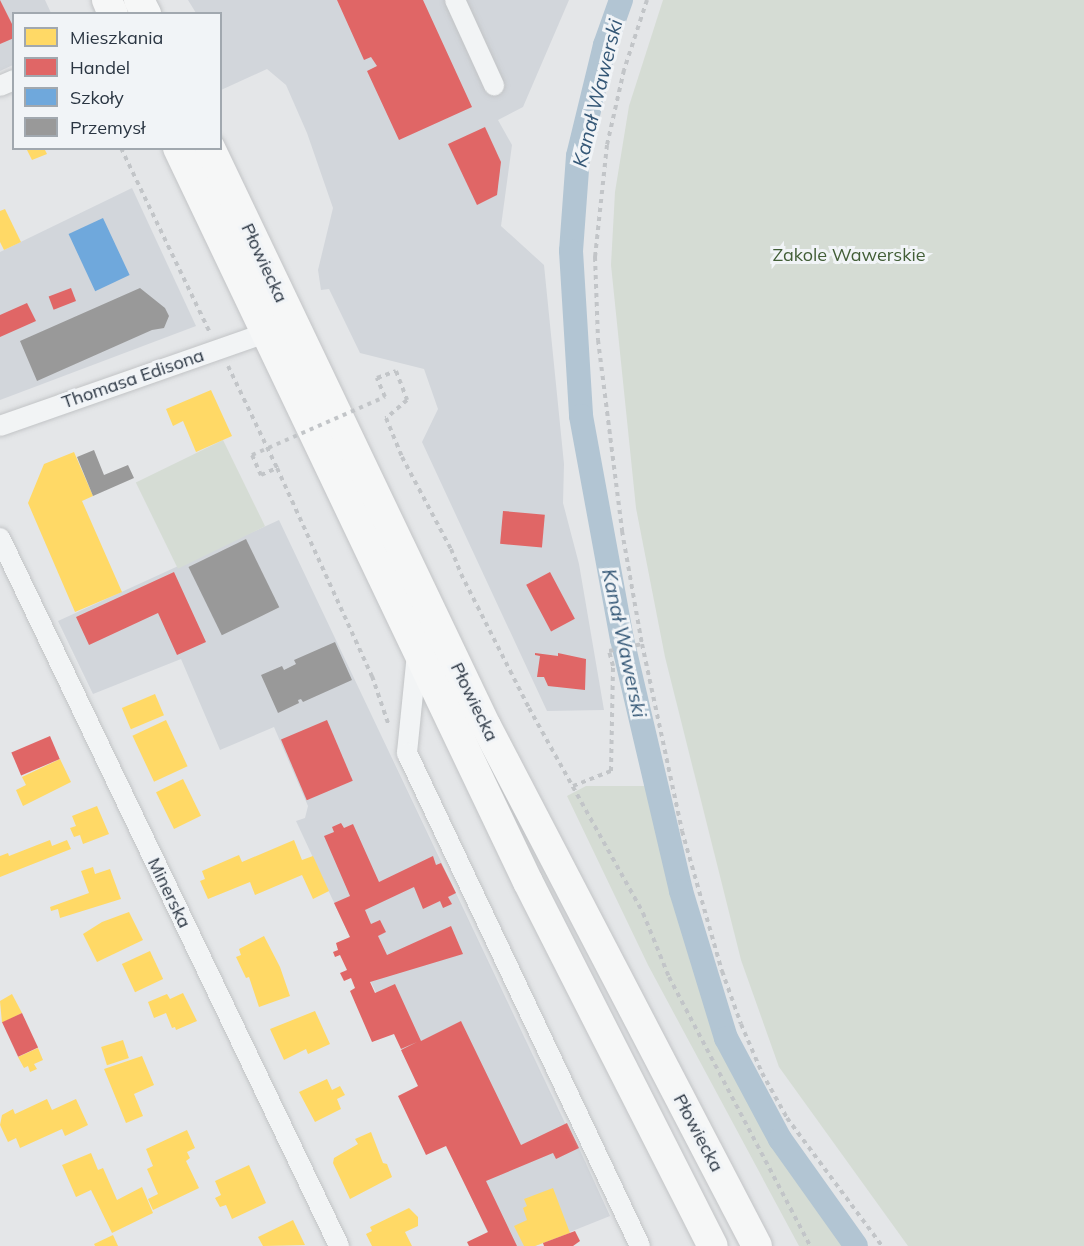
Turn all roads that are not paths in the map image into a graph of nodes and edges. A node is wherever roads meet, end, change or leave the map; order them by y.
1 (455, 0) edge
2 (494, 85) dead end
3 (179, 150) edge
4 (211, 150) edge
5 (265, 333) junction
6 (0, 426) edge
7 (0, 538) edge
8 (418, 653) junction
9 (713, 1244) edge
10 (339, 1246) edge
11 (640, 1246) edge
12 (756, 1246) edge

1 - 2 street
3 - 5 main road, Płowiecka
4 - 12 main road, Płowiecka
5 - 6 street, Thomasa Edisona
5 - 8 main road, Płowiecka
7 - 10 street, Minerska
8 - 9 main road, Płowiecka
8 - 11 street

